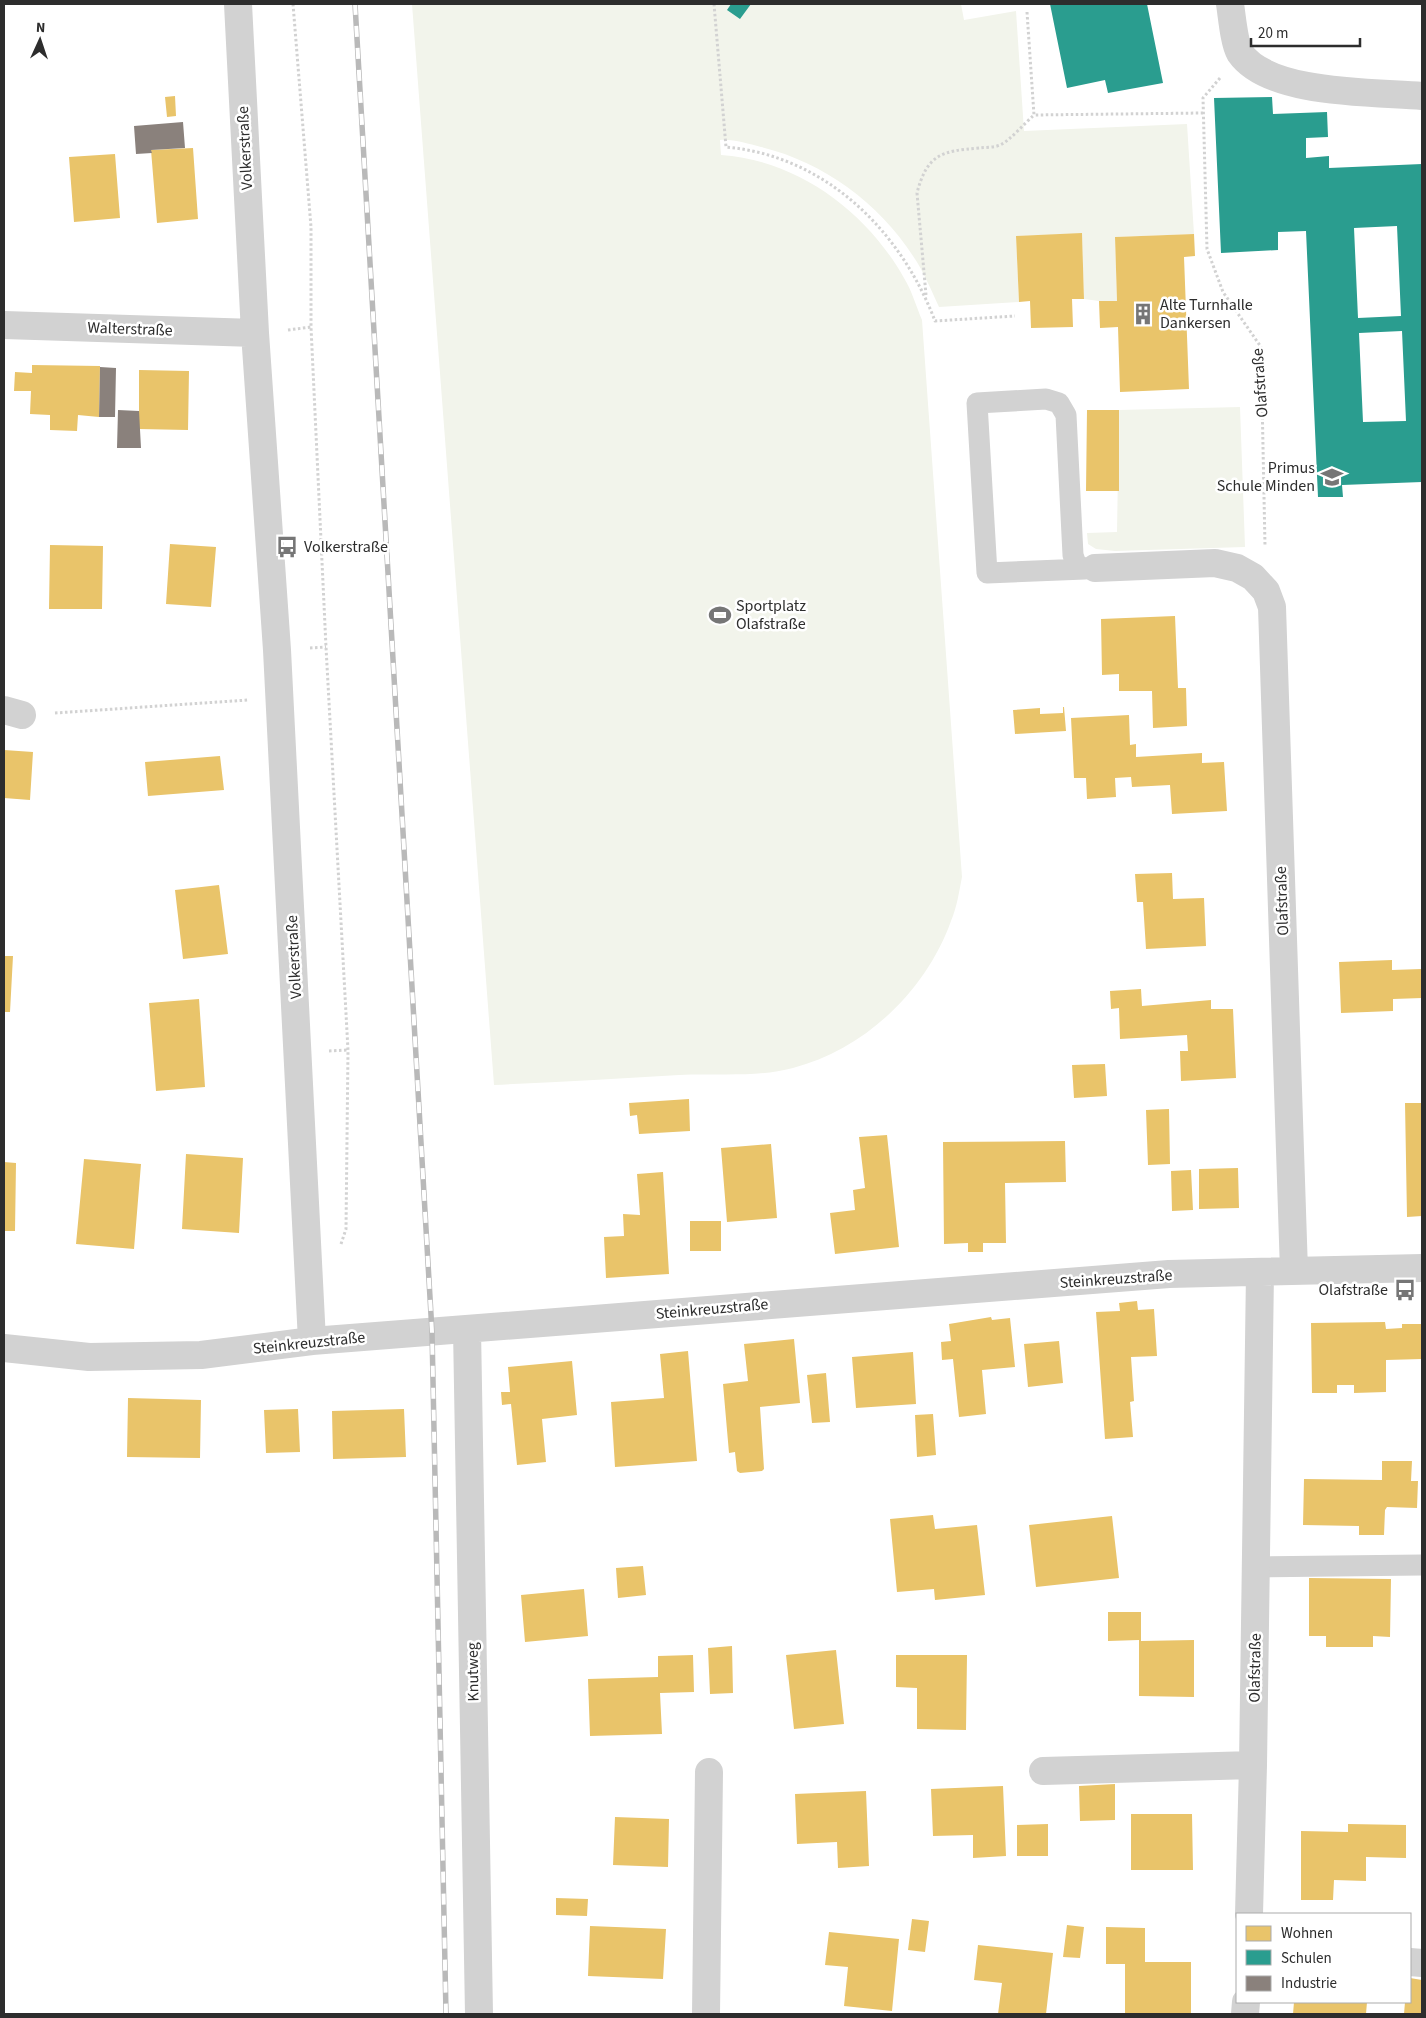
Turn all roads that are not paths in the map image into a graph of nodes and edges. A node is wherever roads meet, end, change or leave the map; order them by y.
1 (238, 4) edge
2 (1230, 4) edge
3 (1422, 96) edge
4 (4, 325) edge
5 (255, 334) junction
6 (1090, 568) junction
7 (1422, 1268) edge
8 (1294, 1271) junction
9 (1260, 1272) junction
10 (467, 1329) junction
11 (312, 1341) junction
12 (4, 1348) edge
13 (1422, 1565) edge
14 (1256, 1567) junction
15 (1253, 1765) junction
16 (1043, 1771) dead end
17 (709, 1772) dead end
18 (1248, 1913) edge
19 (479, 2014) edge
20 (706, 2014) edge

1 - 5 street, Volkerstraße
2 - 3 street
4 - 5 street, Walterstraße
5 - 11 street, Volkerstraße
6 - 6 lane
6 - 8 street, Olafstraße
7 - 8 street, Steinkreuzstraße
8 - 9 street, Steinkreuzstraße
9 - 10 street, Steinkreuzstraße
9 - 14 street, Olafstraße
10 - 11 street, Steinkreuzstraße
10 - 19 street, Knutweg
11 - 12 street, Steinkreuzstraße
13 - 14 lane
14 - 15 street, Olafstraße
15 - 16 street
15 - 18 street, Olafstraße
17 - 20 street

